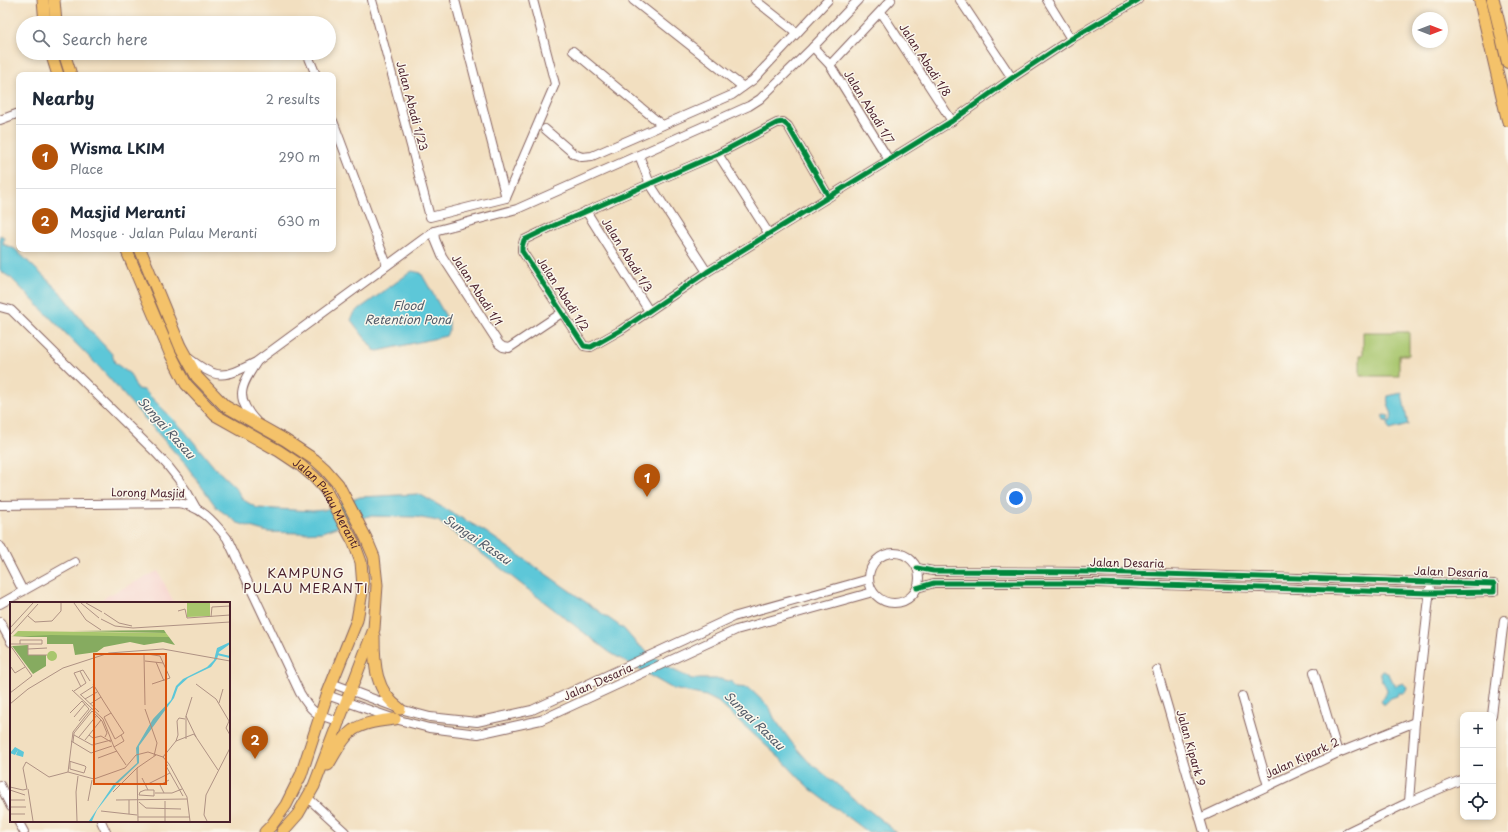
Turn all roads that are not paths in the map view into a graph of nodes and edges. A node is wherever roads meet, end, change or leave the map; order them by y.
1 (43, 0) edge
2 (54, 0) edge
3 (372, 0) edge
4 (455, 0) edge
5 (533, 0) edge
6 (633, 0) edge
7 (755, 0) edge
8 (828, 0) edge
9 (858, 0) edge
10 (891, 0) edge
11 (960, 0) edge
12 (1047, 0) edge
13 (1480, 0) edge
14 (1493, 0) edge
15 (1134, 1) edge
16 (881, 12) junction
17 (44, 16) edge
18 (55, 16) edge
19 (797, 33) junction
20 (1071, 39) junction
21 (814, 48) junction
22 (573, 51) dead end
23 (53, 60) edge
24 (66, 60) edge
25 (311, 60) edge
26 (1508, 62) edge
27 (830, 65) junction
28 (57, 72) edge
29 (70, 72) edge
30 (315, 72) edge
31 (1012, 78) junction
32 (743, 87) junction
33 (16, 114) edge
34 (0, 120) edge
35 (1508, 120) edge
36 (952, 121) junction
37 (662, 125) junction
38 (336, 129) edge
39 (545, 129) dead end
40 (718, 154) junction
41 (639, 155) junction
42 (889, 160) junction
43 (650, 184) junction
44 (829, 197) junction
45 (506, 198) junction
46 (586, 211) junction
47 (434, 230) junction
48 (769, 234) junction
49 (127, 252) edge
50 (141, 252) edge
51 (387, 265) junction
52 (707, 272) junction
53 (0, 308) edge
54 (649, 311) junction
55 (563, 312) junction
56 (185, 356) junction
57 (256, 362) junction
58 (262, 428) junction
59 (0, 504) edge
60 (196, 508) junction
61 (0, 546) edge
62 (75, 562) dead end
63 (917, 568) junction
64 (869, 579) junction
65 (1430, 582) junction
66 (917, 588) junction
67 (23, 591) junction
68 (873, 592) junction
69 (1430, 593) junction
70 (0, 604) edge
71 (1504, 620) dead end
72 (0, 622) edge
73 (374, 629) junction
74 (10, 640) edge
75 (1157, 670) dead end
76 (1314, 672) dead end
77 (331, 683) junction
78 (351, 691) junction
79 (327, 695) junction
80 (1242, 696) dead end
81 (347, 702) junction
82 (1492, 712) edge
83 (398, 714) junction
84 (320, 715) junction
85 (340, 722) junction
86 (1415, 722) junction
87 (1338, 753) junction
88 (1460, 780) edge
89 (0, 785) edge
90 (314, 786) junction
91 (1268, 786) junction
92 (308, 798) junction
93 (1409, 802) junction
94 (10, 805) edge
95 (1200, 818) junction
96 (19, 822) edge
97 (101, 822) edge
98 (24, 832) edge
99 (106, 832) edge
100 (265, 832) edge
101 (282, 832) edge
102 (345, 832) edge
103 (1204, 832) edge
104 (1347, 832) edge

1 - 17 main road
2 - 18 main road
3 - 45 street, Jalan Abadi 1/23
4 - 45 street
5 - 45 street
6 - 32 street
7 - 19 street
8 - 19 street
9 - 21 street
10 - 16 street
11 - 31 street
12 - 20 street
13 - 35 highway
14 - 26 highway
15 - 20 street
16 - 27 street
16 - 36 street, Jalan Abadi 1/8
19 - 32 street
20 - 31 street
21 - 27 street, Jalan Abadi 1/7
21 - 41 street
22 - 37 street
23 - 28 main road
24 - 29 main road
25 - 30 street
27 - 42 street, Jalan Abadi 1/7
31 - 36 street
32 - 37 street
33 - 34 street
36 - 42 street
37 - 39 street
38 - 51 street
40 - 43 street
40 - 44 street
40 - 48 street
41 - 43 street
41 - 47 street
42 - 44 street
43 - 46 street
43 - 52 street
44 - 48 street
46 - 54 street, Jalan Abadi 1/3
46 - 55 street, Jalan Abadi 1/2
47 - 51 street
47 - 55 street, Jalan Abadi 1/1
48 - 52 street
49 - 77 main road, Jalan Pulau Meranti
50 - 56 main road, Jalan Pulau Meranti
51 - 57 street
52 - 54 street
53 - 60 street
54 - 55 street, Jalan Abadi 1/2
56 - 57 street
56 - 58 main road, Jalan Pulau Meranti
57 - 58 street
58 - 73 main road, Jalan Pulau Meranti
59 - 60 street, Lorong Masjid
60 - 84 street, Lorong Masjid
61 - 67 street
62 - 67 street
63 - 64 street
63 - 65 street, Jalan Desaria
63 - 66 street
64 - 68 street
64 - 83 street, Jalan Desaria
65 - 69 street
65 - 69 street, Jalan Desaria
66 - 68 street, Jalan Desaria
66 - 69 street, Jalan Desaria
67 - 70 street
68 - 83 street, Jalan Desaria
69 - 86 street
71 - 82 street
72 - 74 street
73 - 78 main road, Jalan Pulau Meranti
73 - 83 main road
75 - 95 street, Jalan Kipark 9
76 - 87 street
77 - 78 street, Jalan Desaria
77 - 79 main road, Jalan Pulau Meranti
78 - 81 main road, Jalan Pulau Meranti
78 - 83 street, Jalan Desaria
79 - 81 street, Jalan Desaria
79 - 84 main road, Jalan Pulau Meranti
80 - 91 street
81 - 83 street, Jalan Desaria
81 - 85 main road, Jalan Pulau Meranti
83 - 90 main road
84 - 85 street, Lorong Masjid
84 - 100 main road, Jalan Pulau Meranti
85 - 90 main road, Jalan Pulau Meranti
86 - 87 street, Jalan Kipark 2
86 - 93 street
87 - 91 street, Jalan Kipark 2
88 - 93 street
89 - 94 street
90 - 92 main road, Jalan Pulau Meranti
91 - 95 street, Jalan Kipark 2
92 - 101 main road, Jalan Pulau Meranti
92 - 102 street
93 - 104 street
95 - 103 street, Jalan Kipark 9
96 - 98 street
97 - 99 street

